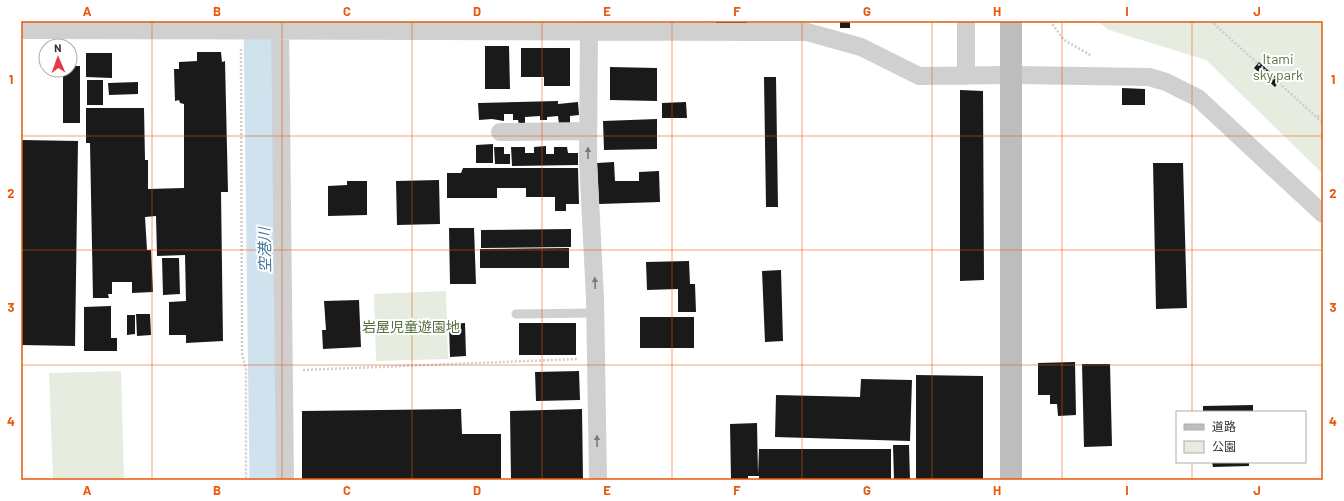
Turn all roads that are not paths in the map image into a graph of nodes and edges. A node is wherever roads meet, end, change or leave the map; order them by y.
1 (966, 21) edge
2 (1011, 21) edge
3 (590, 26) edge
4 (277, 28) edge
5 (21, 30) edge
6 (1011, 75) junction
7 (966, 76) junction
8 (588, 131) junction
9 (500, 132) dead end
10 (1323, 214) edge
11 (596, 313) junction
12 (516, 314) dead end
13 (285, 480) edge
14 (598, 480) edge
15 (1011, 480) edge

1 - 7 street
2 - 6 street
3 - 4 street
3 - 7 street
3 - 8 street
4 - 5 street
4 - 13 street
6 - 7 street
6 - 10 street
6 - 15 street
8 - 9 street
11 -> 8 street
11 - 12 lane
14 -> 11 street

